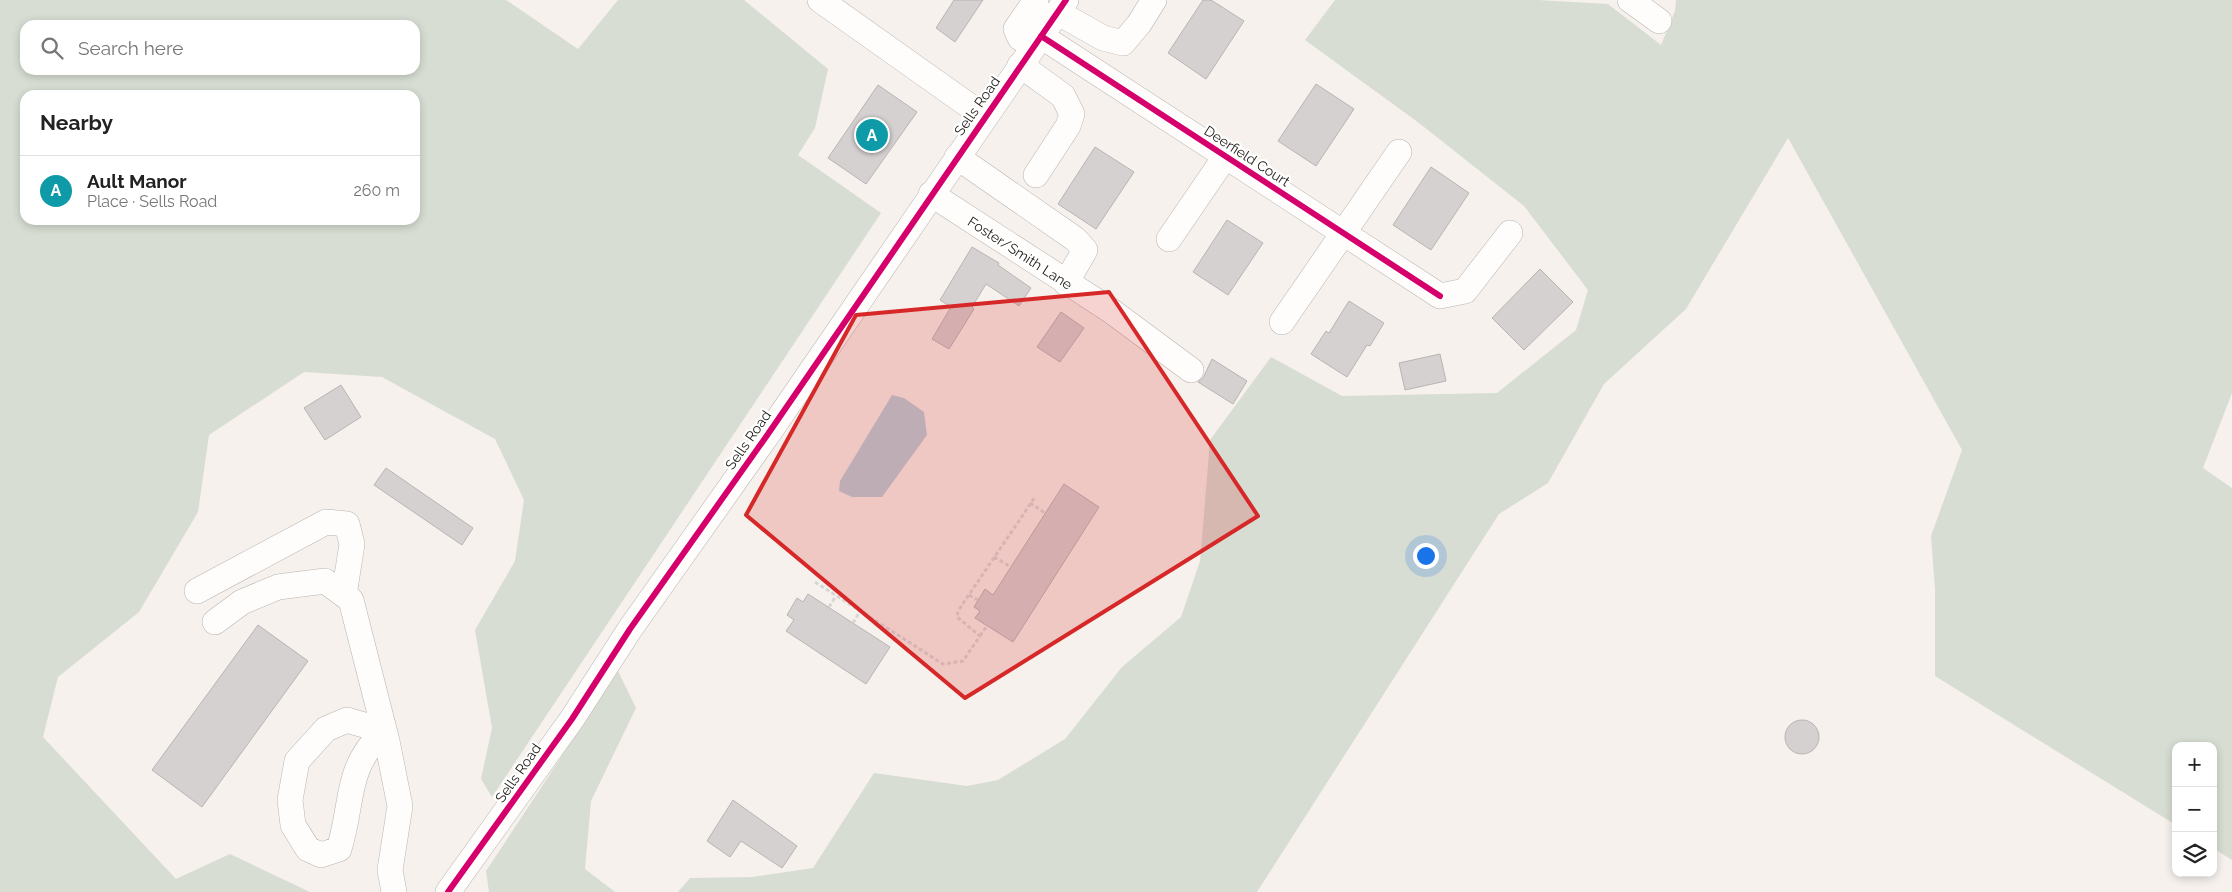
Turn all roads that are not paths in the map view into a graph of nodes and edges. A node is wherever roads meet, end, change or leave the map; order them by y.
1 (820, 0) edge
2 (1154, 0) edge
3 (1630, 0) edge
4 (1053, 4) edge
5 (1659, 21) dead end
6 (1038, 41) junction
7 (1020, 66) junction
8 (985, 117) junction
9 (1399, 152) dead end
10 (957, 157) junction
11 (1225, 157) junction
12 (1036, 175) dead end
13 (931, 194) junction
14 (1342, 232) junction
15 (1510, 233) dead end
16 (1169, 239) dead end
17 (1066, 283) junction
18 (1282, 322) dead end
19 (1191, 370) dead end
20 (197, 591) dead end
21 (344, 595) junction
22 (215, 622) dead end
23 (384, 731) junction
24 (394, 892) edge
25 (448, 892) edge

1 - 8 street
2 - 4 street
3 - 5 street
4 - 6 street, Sells Road
6 - 7 street, Sells Road
6 - 11 street, Deerfield Court
7 - 8 street, Sells Road
7 - 12 street
8 - 10 street, Sells Road
9 - 14 street
10 - 13 street, Sells Road
10 - 17 street
11 - 14 street, Deerfield Court
11 - 16 street
13 - 17 street, Foster/Smith Lane
13 - 25 street, Sells Road
14 - 15 street, Deerfield Court
14 - 18 street
17 - 19 street, Foster/Smith Lane
20 - 21 street
21 - 22 street
21 - 23 street
23 - 23 street
23 - 24 street

